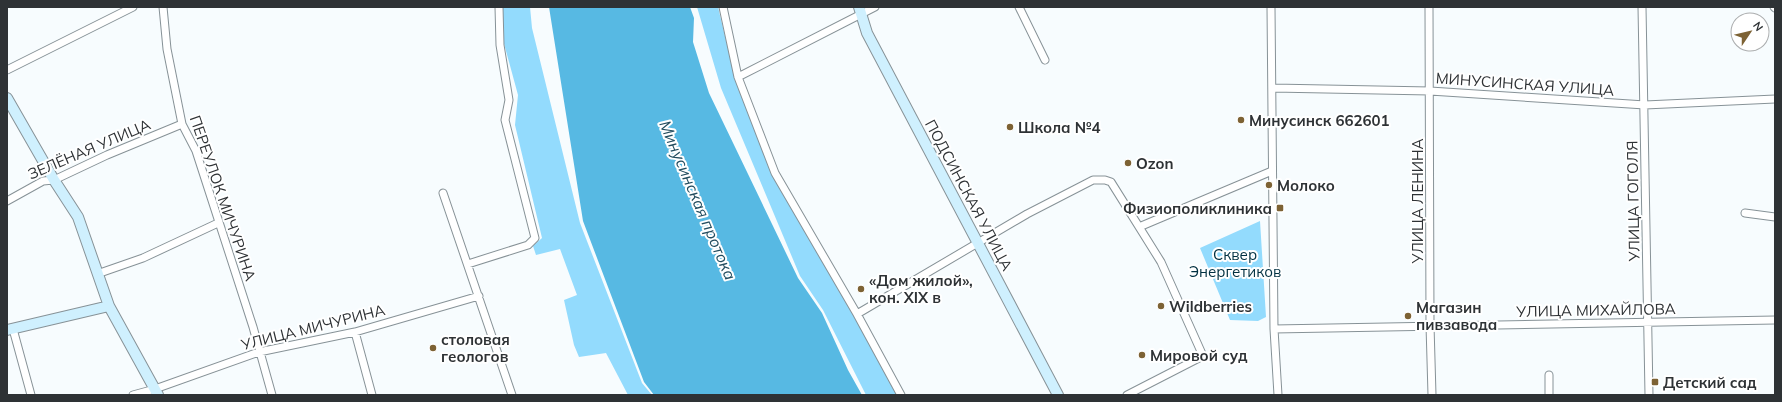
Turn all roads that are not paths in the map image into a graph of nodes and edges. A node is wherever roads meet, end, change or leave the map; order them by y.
1 (133, 7) edge
2 (163, 7) edge
3 (499, 7) edge
4 (723, 7) edge
5 (875, 7) edge
6 (1019, 7) edge
7 (1271, 7) edge
8 (1429, 7) edge
9 (1642, 7) edge
10 (860, 11) edge
11 (1045, 60) dead end
12 (7, 70) edge
13 (738, 76) junction
14 (1273, 88) junction
15 (1430, 91) junction
16 (1775, 99) edge
17 (8, 104) edge
18 (1645, 105) junction
19 (182, 124) junction
20 (1272, 171) junction
21 (54, 180) junction
22 (443, 193) dead end
23 (7, 201) edge
24 (1744, 213) dead end
25 (1775, 217) edge
26 (218, 223) junction
27 (1139, 227) junction
28 (978, 243) junction
29 (468, 264) junction
30 (97, 274) junction
31 (478, 296) junction
32 (109, 306) junction
33 (857, 314) junction
34 (1775, 320) edge
35 (1648, 323) junction
36 (1430, 325) junction
37 (10, 329) edge
38 (1274, 329) junction
39 (355, 332) junction
40 (259, 352) junction
41 (1549, 375) dead end
42 (156, 392) edge
43 (31, 395) edge
44 (133, 395) edge
45 (272, 395) edge
46 (372, 395) edge
47 (512, 395) edge
48 (901, 395) edge
49 (1058, 395) edge
50 (1127, 395) edge
51 (1278, 395) edge
52 (1432, 395) edge
53 (1549, 395) edge
54 (1649, 395) edge

1 - 12 street
2 - 19 street, ПЕРЕУЛОК МИЧУРИНА
3 - 29 street
4 - 13 street
5 - 10 street
6 - 11 street
7 - 14 street
8 - 15 street, УЛИЦА ЛЕНИНА
9 - 18 street, УЛИЦА ГОГОЛЯ
10 - 13 street
10 - 28 street, ПОДСИНСКАЯ УЛИЦА
13 - 33 street
14 - 15 street, МИНУСИНСКАЯ УЛИЦА
14 - 20 street
15 - 18 street, МИНУСИНСКАЯ УЛИЦА
15 - 36 street, УЛИЦА ЛЕНИНА
16 - 18 street, МИНУСИНСКАЯ УЛИЦА
17 - 21 street
18 - 35 street, УЛИЦА ГОГОЛЯ
19 - 21 street, ЗЕЛЁНАЯ УЛИЦА
19 - 26 street, ПЕРЕУЛОК МИЧУРИНА
20 - 27 street
20 - 38 street
21 - 23 street, ЗЕЛЁНАЯ УЛИЦА
21 - 30 street
22 - 29 street
24 - 25 street
26 - 30 street
26 - 40 street, ПЕРЕУЛОК МИЧУРИНА
27 - 28 street
27 - 50 street
28 - 33 street
28 - 49 street, ПОДСИНСКАЯ УЛИЦА
29 - 31 street
30 - 32 street
31 - 39 street, УЛИЦА МИЧУРИНА
31 - 47 street
32 - 37 street
32 - 42 street
33 - 48 street
34 - 35 street, УЛИЦА МИХАЙЛОВА
35 - 36 street, УЛИЦА МИХАЙЛОВА
35 - 54 street, УЛИЦА ГОГОЛЯ
36 - 38 street, УЛИЦА МИХАЙЛОВА
36 - 52 street, УЛИЦА ЛЕНИНА
37 - 43 street
38 - 51 street
39 - 40 street, УЛИЦА МИЧУРИНА
39 - 46 street
40 - 42 street, УЛИЦА МИЧУРИНА
40 - 45 street, ПЕРЕУЛОК МИЧУРИНА
41 - 53 street
42 - 44 street, УЛИЦА МИЧУРИНА

